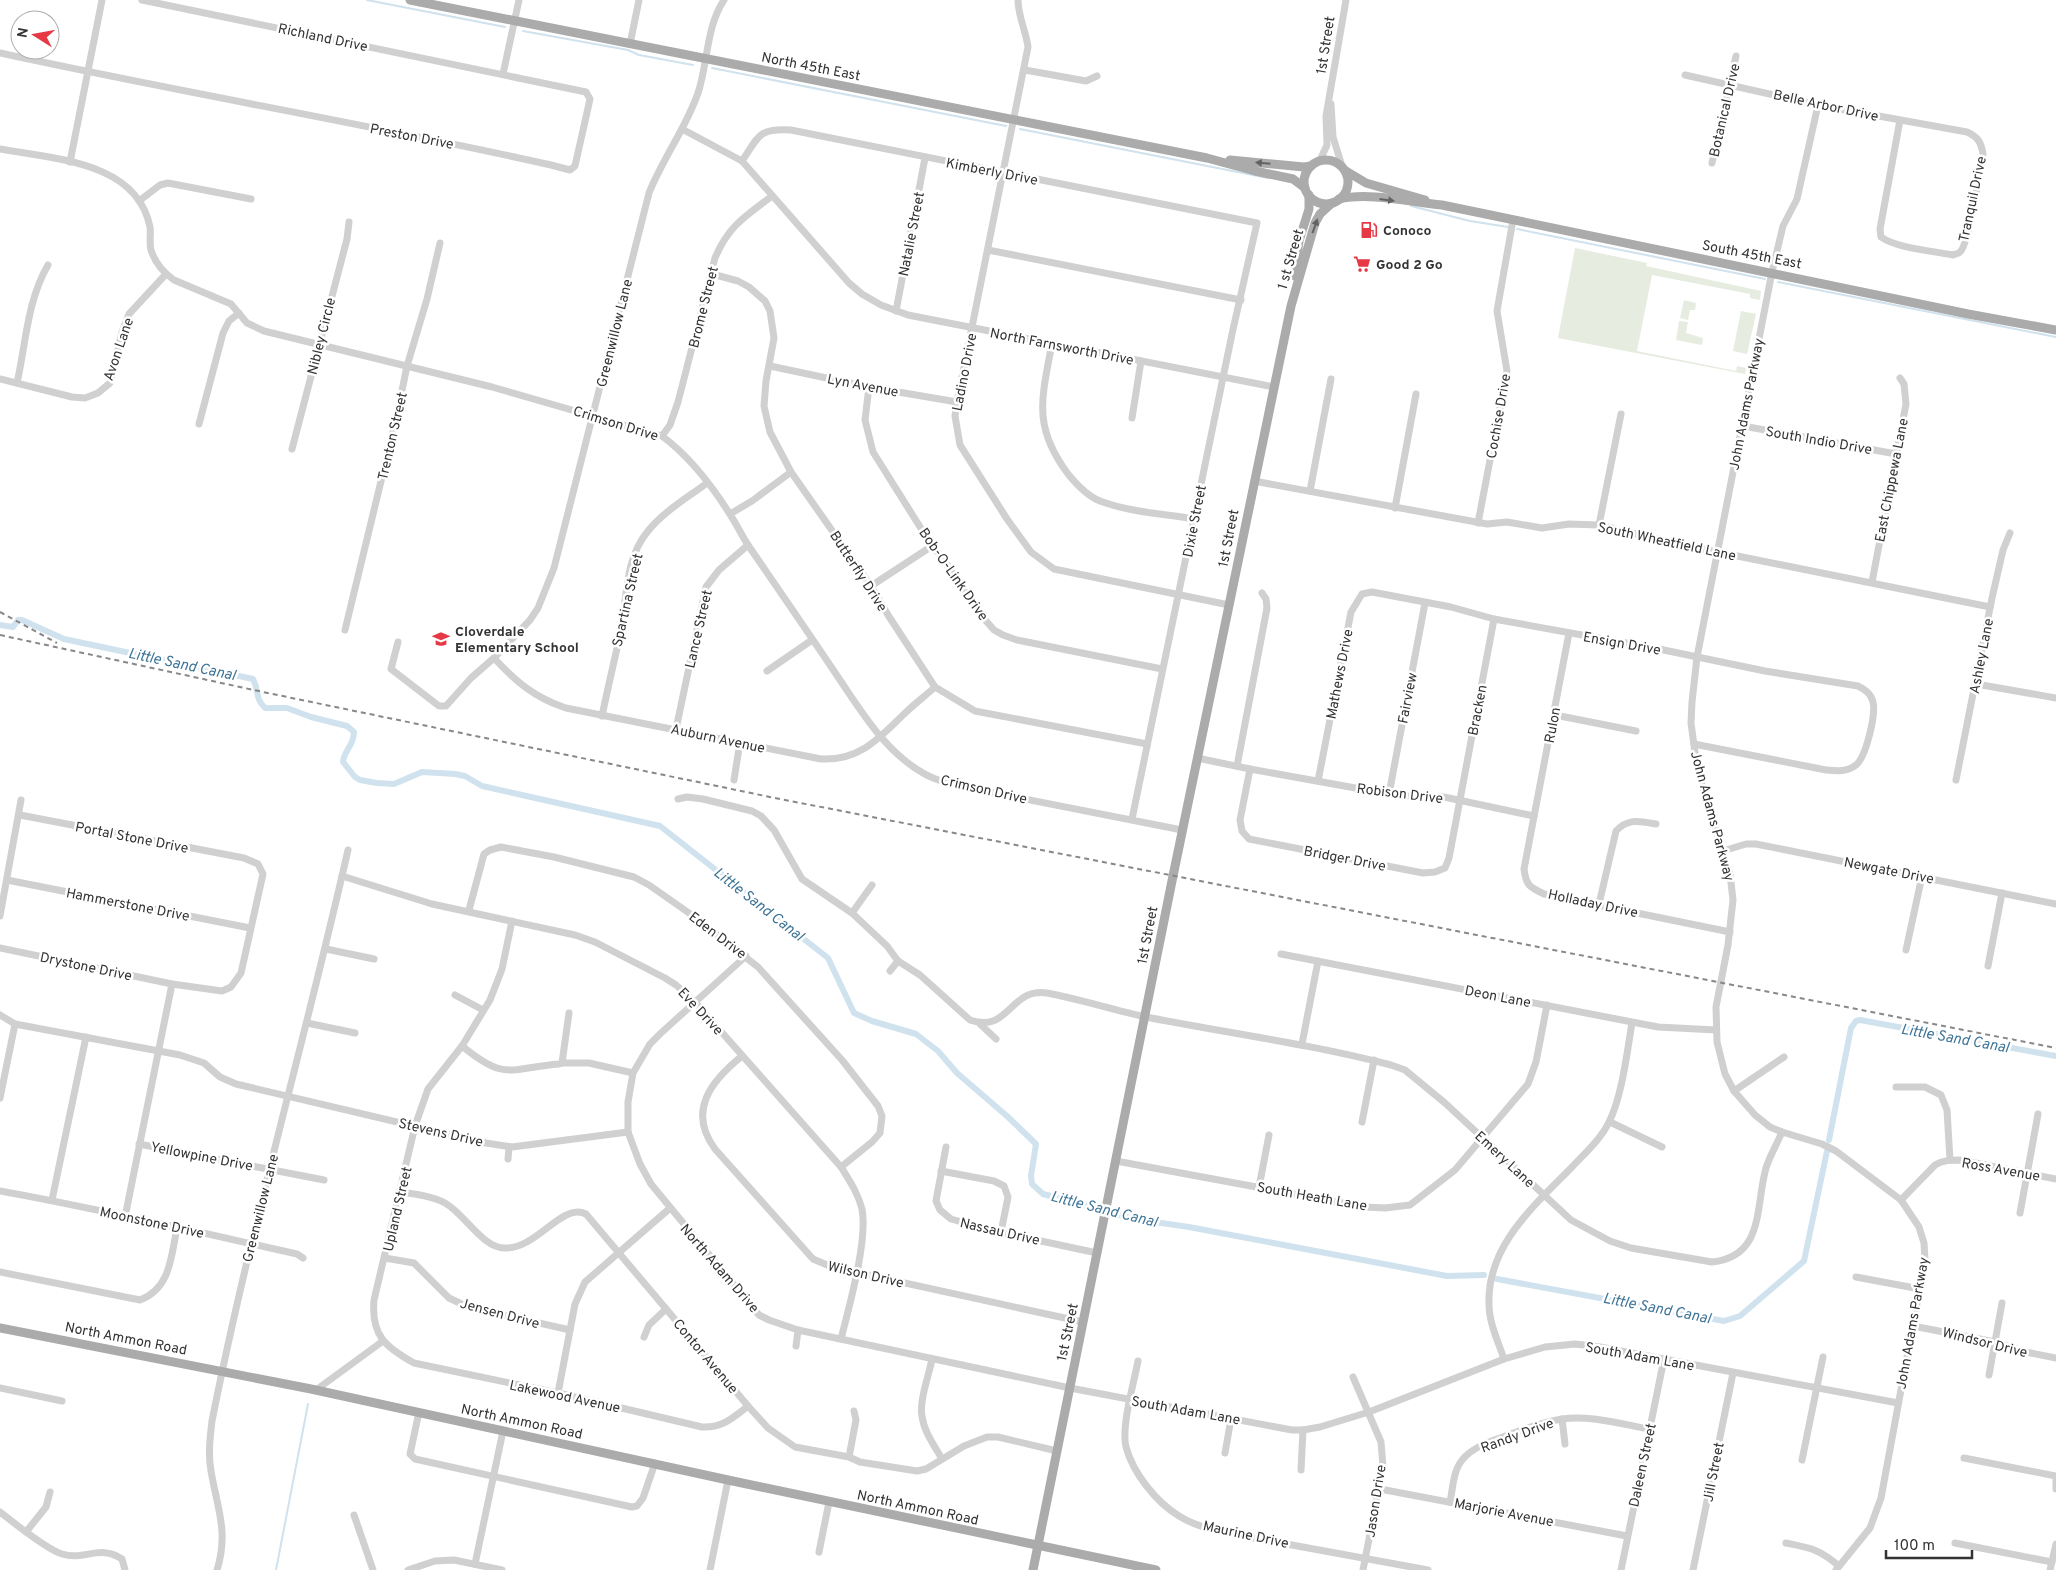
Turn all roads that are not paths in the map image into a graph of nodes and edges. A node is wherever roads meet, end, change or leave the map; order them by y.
1 (102, 0) edge
2 (142, 0) edge
3 (410, 0) edge
4 (519, 0) edge
5 (639, 0) edge
6 (724, 0) edge
7 (1018, 0) edge
8 (1346, 0) edge
9 (514, 20) junction
10 (630, 44) junction
11 (0, 54) edge
12 (1736, 56) dead end
13 (706, 60) junction
14 (1025, 70) junction
15 (87, 72) junction
16 (503, 74) junction
17 (1686, 75) dead end
18 (1097, 76) dead end
19 (1730, 85) junction
20 (1331, 94) junction
21 (1818, 105) junction
22 (1014, 120) junction
23 (1900, 120) junction
24 (682, 129) junction
25 (1967, 132) joint
26 (0, 149) edge
27 (925, 158) junction
28 (1207, 158) junction
29 (70, 162) junction
30 (742, 162) junction
31 (1314, 164) junction
32 (1712, 164) dead end
33 (1344, 169) junction
34 (1003, 173) junction
35 (1307, 192) junction
36 (772, 196) junction
37 (251, 199) dead end
38 (139, 201) junction
39 (1335, 201) junction
40 (1442, 205) junction
41 (1513, 220) junction
42 (349, 222) dead end
43 (1257, 224) joint
44 (440, 243) dead end
45 (988, 250) junction
46 (48, 265) dead end
47 (1772, 272) junction
48 (166, 274) junction
49 (712, 274) junction
50 (1241, 300) junction
51 (1291, 306) junction
52 (896, 311) junction
53 (239, 313) junction
54 (972, 328) junction
55 (2056, 330) edge
56 (1052, 344) junction
57 (319, 346) junction
58 (1141, 361) junction
59 (407, 366) junction
60 (770, 366) junction
61 (1224, 377) junction
62 (1900, 378) dead end
63 (1331, 379) dead end
64 (0, 380) edge
65 (17, 383) junction
66 (869, 387) junction
67 (1274, 387) junction
68 (1416, 394) dead end
69 (957, 402) junction
70 (1621, 414) dead end
71 (593, 416) junction
72 (1132, 418) dead end
73 (199, 424) dead end
74 (1743, 426) junction
75 (662, 436) junction
76 (292, 449) dead end
77 (1896, 454) junction
78 (791, 472) junction
79 (1254, 481) junction
80 (707, 483) junction
81 (1310, 491) junction
82 (1395, 508) junction
83 (730, 514) junction
84 (1194, 520) junction
85 (1478, 523) junction
86 (1599, 525) junction
87 (2010, 533) dead end
88 (748, 545) junction
89 (932, 546) junction
90 (1717, 552) junction
91 (1872, 582) junction
92 (871, 586) junction
93 (1262, 594) dead end
94 (1387, 594) joint
95 (1179, 595) junction
96 (1425, 602) junction
97 (1229, 605) junction
98 (1990, 607) junction
99 (1494, 619) junction
100 (345, 630) dead end
101 (1569, 633) junction
102 (812, 640) junction
103 (398, 642) dead end
104 (1697, 657) junction
105 (494, 658) junction
106 (1162, 669) junction
107 (767, 671) dead end
108 (1976, 684) junction
109 (935, 687) junction
110 (2056, 698) edge
111 (1555, 715) junction
112 (602, 716) junction
113 (676, 729) junction
114 (1636, 731) dead end
115 (880, 737) junction
116 (740, 742) junction
117 (1146, 744) junction
118 (1694, 744) junction
119 (1197, 758) junction
120 (1237, 766) junction
121 (1250, 769) junction
122 (734, 780) dead end
123 (1956, 780) dead end
124 (1318, 781) junction
125 (1389, 794) junction
126 (678, 799) dead end
127 (21, 800) dead end
128 (1460, 801) junction
129 (20, 815) junction
130 (1534, 816) junction
131 (1132, 819) junction
132 (1656, 824) dead end
133 (1182, 830) junction
134 (348, 850) dead end
135 (1723, 850) junction
136 (244, 858) joint
137 (342, 876) junction
138 (1922, 876) junction
139 (7, 880) junction
140 (872, 885) dead end
141 (2002, 893) junction
142 (1599, 904) junction
143 (2056, 904) edge
144 (468, 910) junction
145 (852, 913) junction
146 (0, 916) edge
147 (512, 921) junction
148 (250, 928) junction
149 (1730, 932) junction
150 (0, 948) edge
151 (326, 949) junction
152 (1906, 950) dead end
153 (1281, 954) dead end
154 (746, 956) junction
155 (374, 959) dead end
156 (1318, 961) junction
157 (898, 962) junction
158 (1988, 966) dead end
159 (890, 971) dead end
160 (172, 984) junction
161 (455, 995) dead end
162 (694, 1001) junction
163 (1547, 1006) junction
164 (483, 1010) junction
165 (569, 1013) dead end
166 (0, 1015) edge
167 (1145, 1016) junction
168 (307, 1023) junction
169 (1632, 1023) junction
170 (15, 1024) junction
171 (980, 1024) junction
172 (1716, 1030) junction
173 (355, 1033) dead end
174 (86, 1037) junction
175 (996, 1039) dead end
176 (1302, 1044) junction
177 (462, 1046) junction
178 (158, 1051) junction
179 (742, 1056) junction
180 (1784, 1057) dead end
181 (1374, 1060) junction
182 (562, 1063) junction
183 (633, 1073) junction
184 (1896, 1088) dead end
185 (1734, 1091) junction
186 (289, 1095) junction
187 (0, 1098) edge
188 (2038, 1114) dead end
189 (1362, 1122) dead end
190 (1610, 1122) junction
191 (415, 1126) junction
192 (628, 1132) junction
193 (1782, 1132) junction
194 (1269, 1135) dead end
195 (1482, 1137) junction
196 (139, 1144) junction
197 (509, 1147) junction
198 (946, 1147) dead end
199 (1662, 1147) dead end
200 (508, 1159) dead end
201 (1950, 1160) junction
202 (1116, 1161) junction
203 (840, 1167) junction
204 (270, 1170) junction
205 (941, 1171) junction
206 (2028, 1173) junction
207 (2056, 1179) edge
208 (324, 1180) dead end
209 (1259, 1187) junction
210 (0, 1191) edge
211 (400, 1192) junction
212 (1544, 1196) junction
213 (52, 1200) junction
214 (1901, 1200) junction
215 (669, 1209) junction
216 (2020, 1213) dead end
217 (125, 1217) junction
218 (177, 1228) junction
219 (1001, 1232) junction
220 (251, 1244) junction
221 (619, 1253) junction
222 (1097, 1253) junction
223 (303, 1258) dead end
224 (386, 1258) junction
225 (0, 1272) edge
226 (856, 1272) junction
227 (1856, 1277) dead end
228 (1920, 1289) junction
229 (2002, 1303) dead end
230 (666, 1309) junction
231 (1083, 1322) junction
232 (1913, 1326) junction
233 (0, 1328) edge
234 (570, 1330) junction
235 (798, 1330) junction
236 (644, 1337) dead end
237 (842, 1339) junction
238 (383, 1341) junction
239 (1995, 1342) junction
240 (796, 1346) dead end
241 (1823, 1357) dead end
242 (2056, 1358) edge
243 (932, 1359) junction
244 (1504, 1359) junction
245 (1664, 1359) junction
246 (1138, 1361) dead end
247 (222, 1371) junction
248 (1733, 1373) junction
249 (1988, 1375) dead end
250 (1353, 1377) dead end
251 (0, 1388) edge
252 (1070, 1388) junction
253 (1816, 1388) junction
254 (316, 1390) junction
255 (558, 1393) junction
256 (1130, 1400) junction
257 (62, 1401) dead end
258 (1898, 1404) junction
259 (748, 1406) junction
260 (854, 1411) dead end
261 (419, 1412) junction
262 (1369, 1412) junction
263 (1230, 1419) junction
264 (1562, 1419) junction
265 (1303, 1430) junction
266 (1649, 1430) junction
267 (503, 1431) junction
268 (1565, 1444) dead end
269 (1057, 1451) junction
270 (1225, 1453) dead end
271 (849, 1457) junction
272 (1964, 1458) dead end
273 (942, 1459) junction
274 (1802, 1460) dead end
275 (655, 1463) junction
276 (1301, 1470) dead end
277 (493, 1476) junction
278 (2056, 1476) edge
279 (728, 1480) junction
280 (2056, 1480) edge
281 (1380, 1489) junction
282 (2056, 1489) edge
283 (50, 1492) dead end
284 (829, 1502) junction
285 (1450, 1502) junction
286 (0, 1512) edge
287 (354, 1515) dead end
288 (26, 1532) junction
289 (1627, 1536) junction
290 (1786, 1543) dead end
291 (1955, 1543) dead end
292 (2056, 1544) edge
293 (1038, 1546) junction
294 (819, 1552) dead end
295 (1366, 1558) junction
296 (2052, 1562) junction
297 (475, 1564) junction
298 (1837, 1568) edge
299 (125, 1570) edge
300 (217, 1570) edge
301 (372, 1570) edge
302 (409, 1570) edge
303 (502, 1570) edge
304 (710, 1570) edge
305 (1033, 1570) edge
306 (1156, 1570) edge
307 (1363, 1570) edge
308 (1428, 1570) edge
309 (1620, 1570) edge
310 (1693, 1570) edge
311 (2050, 1570) edge

1 - 15 street
2 - 16 street, Richland Drive
3 - 9 main road, North 45th East
4 - 9 street
5 - 10 street
6 - 13 street, Greenwillow Lane
7 - 14 street, Ladino Drive
8 - 20 street, 1st Street
9 - 10 main road, North 45th East
9 - 16 street
10 - 13 main road, North 45th East
11 - 15 street
12 - 19 street, Botanical Drive
13 - 22 main road, North 45th East
13 - 24 street, Greenwillow Lane
14 - 18 street
14 - 22 street, Ladino Drive
15 - 16 street, Preston Drive
15 - 29 street
17 - 19 street, Belle Arbor Drive
19 - 21 street, Belle Arbor Drive
19 - 32 street, Botanical Drive
20 - 31 street, 1st Street
20 - 33 street, 1st Street
21 - 23 street, Belle Arbor Drive
21 - 47 street, John Adams Parkway
22 - 28 main road, North 45th East
22 - 34 street, Ladino Drive
23 - 25 street, Belle Arbor Drive
23 - 25 street, Tranquil Drive
24 - 30 street, North Farnsworth Drive
24 - 71 street, Greenwillow Lane
26 - 29 street, Crimson Drive
27 - 30 street, Kimberly Drive
27 - 34 street, Kimberly Drive
27 - 52 street, Natalie Street
31 -> 28 main road, North 45th East
28 - 35 main road, North 45th East
29 - 38 street, Crimson Drive
30 - 36 street, North Farnsworth Drive
31 - 33 main road
31 - 35 main road
33 - 39 main road
33 - 40 main road, South 45th East
34 - 43 street, Kimberly Drive
34 - 45 street, Ladino Drive
35 - 39 main road
35 - 51 main road, 1 st Street
36 - 49 street, Brome Street
36 - 52 street, North Farnsworth Drive
37 - 38 street
38 - 48 street, Crimson Drive
39 -> 40 main road, South 45th East
51 -> 39 main road, 1 st Street
40 - 41 main road, South 45th East
41 - 47 main road, South 45th East
41 - 85 street, Cochise Drive
42 - 57 street, Nibley Circle
43 - 50 street, Dixie Street
44 - 59 street, Trenton Street
45 - 50 street
45 - 54 street, Ladino Drive
46 - 65 street
47 - 55 main road, South 45th East
47 - 74 street, John Adams Parkway
48 - 53 street, Crimson Drive
48 - 65 street, Avon Lane
49 - 60 street, Butterfly Drive
49 - 75 street, Brome Street
50 - 61 street, Dixie Street
51 - 67 main road, 1st Street
52 - 54 street, North Farnsworth Drive
53 - 57 street, Crimson Drive
53 - 73 street
54 - 56 street, North Farnsworth Drive
54 - 69 street, Ladino Drive
56 - 58 street, North Farnsworth Drive
56 - 84 street
57 - 59 street, Crimson Drive
57 - 76 street, Nibley Circle
58 - 61 street, North Farnsworth Drive
58 - 72 street
59 - 71 street, Crimson Drive
59 - 100 street, Trenton Street
60 - 66 street, Lyn Avenue
60 - 78 street, Butterfly Drive
61 - 67 street, North Farnsworth Drive
61 - 84 street, Dixie Street
62 - 77 street, East Chippewa Lane
63 - 81 street
64 - 65 street, Avon Lane
66 - 69 street, Lyn Avenue
66 - 89 street, Bob-O-Link Drive
67 - 79 main road, 1st Street
68 - 82 street
69 - 95 street, Ladino Drive
70 - 86 street
71 - 75 street, Crimson Drive
71 - 105 street, Greenwillow Lane
74 - 77 street, South Indio Drive
74 - 90 street, John Adams Parkway
75 - 80 street, Crimson Drive
77 - 91 street, East Chippewa Lane
78 - 83 street
78 - 92 street, Butterfly Drive
79 - 81 street, South Wheatfield Lane
79 - 97 main road, 1st Street
80 - 83 street, Crimson Drive
80 - 112 street, Spartina Street
81 - 82 street, South Wheatfield Lane
82 - 85 street, South Wheatfield Lane
83 - 88 street, Crimson Drive
84 - 95 street, Dixie Street
85 - 86 street, South Wheatfield Lane
86 - 90 street, South Wheatfield Lane
87 - 98 street, Ashley Lane
88 - 102 street, Crimson Drive
88 - 113 street, Lance Street
89 - 92 street
89 - 106 street, Bob-O-Link Drive
90 - 91 street, South Wheatfield Lane
90 - 104 street, John Adams Parkway
91 - 98 street, South Wheatfield Lane
92 - 109 street, Butterfly Drive
93 - 120 street
94 - 96 street, Ensign Drive
94 - 124 street, Mathews Drive
95 - 97 street, Ladino Drive
95 - 106 street, Dixie Street
96 - 99 street, Ensign Drive
96 - 125 street, Fairview
97 - 119 main road, 1st Street
98 - 108 street, Ashley Lane
99 - 101 street, Ensign Drive
99 - 128 street, Bracken
101 - 104 street, Ensign Drive
101 - 111 street, Rulon
102 - 107 street
102 - 115 street, Crimson Drive
103 - 105 street, Greenwillow Lane
104 - 118 street, John Adams Parkway
104 - 118 street, Ensign Drive
105 - 112 street, Auburn Avenue
106 - 117 street, Dixie Street
108 - 110 street
108 - 123 street, Ashley Lane
109 - 115 street, Auburn Avenue
109 - 117 street, Butterfly Drive
111 - 114 street
111 - 130 street, Rulon
112 - 113 street, Auburn Avenue
113 - 116 street, Auburn Avenue
115 - 116 street, Auburn Avenue
115 - 131 street, Crimson Drive
116 - 122 street
117 - 131 street, Dixie Street
118 - 135 street, John Adams Parkway
119 - 120 street, Robison Drive
119 - 133 main road, 1st Street
120 - 121 street, Robison Drive
121 - 124 street, Robison Drive
121 - 128 street, Bridger Drive
124 - 125 street, Robison Drive
125 - 128 street, Robison Drive
126 - 145 street
127 - 129 street
128 - 130 street, Robison Drive
129 - 136 street, Portal Stone Drive
129 - 139 street
130 - 142 street, Holladay Drive
131 - 133 street, Crimson Drive
132 - 142 street
133 - 167 main road, 1st Street
134 - 137 street, Greenwillow Lane
135 - 138 street, Newgate Drive
135 - 149 street, John Adams Parkway
136 - 148 street, Drystone Drive
137 - 144 street, Eve Drive
137 - 151 street, Greenwillow Lane
138 - 141 street, Newgate Drive
138 - 152 street
139 - 146 street
139 - 148 street, Hammerstone Drive
140 - 145 street
141 - 143 street, Newgate Drive
141 - 158 street
142 - 149 street, Holladay Drive
144 - 147 street, Eve Drive
144 - 154 street, Eden Drive
145 - 157 street
147 - 162 street, Eve Drive
147 - 164 street, Upland Street
148 - 160 street, Drystone Drive
149 - 172 street, John Adams Parkway
150 - 160 street, Drystone Drive
151 - 155 street
151 - 168 street, Greenwillow Lane
153 - 156 street, Deon Lane
154 - 162 street, North Adam Drive
154 - 203 street, Eden Drive
156 - 163 street, Deon Lane
156 - 176 street
157 - 159 street
157 - 171 street
160 - 178 street
161 - 164 street
162 - 179 street, Eve Drive
162 - 183 street, North Adam Drive
163 - 169 street, Deon Lane
163 - 195 street, South Heath Lane
164 - 177 street, Upland Street
165 - 182 street
166 - 170 street
167 - 171 street, Emery Lane
167 - 176 street, Emery Lane
167 - 202 main road, 1st Street
168 - 173 street
168 - 186 street, Greenwillow Lane
169 - 172 street, Deon Lane
169 - 190 street
170 - 174 street, Stevens Drive
170 - 187 street
171 - 175 street
172 - 185 street, John Adams Parkway
174 - 178 street, Stevens Drive
174 - 213 street
176 - 181 street, Emery Lane
177 - 182 street
177 - 191 street, Upland Street
178 - 186 street, Stevens Drive
178 - 196 street
179 - 203 street, Eve Drive
179 - 226 street, Wilson Drive
180 - 185 street
181 - 189 street
181 - 195 street, Emery Lane
182 - 183 street
183 - 192 street, North Adam Drive
184 - 201 street
185 - 193 street, John Adams Parkway
186 - 191 street, Stevens Drive
186 - 204 street, Greenwillow Lane
188 - 206 street
190 - 199 street
190 - 212 street
191 - 197 street, Stevens Drive
191 - 211 street, Upland Street
192 - 197 street, Stevens Drive
192 - 215 street, North Adam Drive
193 - 212 street, Emery Lane
193 - 214 street, John Adams Parkway
194 - 209 street
195 - 209 street, South Heath Lane
195 - 212 street, Emery Lane
196 - 204 street, Yellowpine Drive
196 - 217 street
197 - 200 street
198 - 205 street, Nassau Drive
201 - 206 street, Ross Avenue
201 - 214 street, Ross Avenue
202 - 209 street, South Heath Lane
202 - 222 main road, 1st Street
203 - 226 street, Eve Drive
204 - 208 street, Yellowpine Drive
204 - 220 street, Greenwillow Lane
205 - 219 street, Nassau Drive
205 - 219 street
206 - 207 street, Ross Avenue
206 - 216 street
210 - 213 street, Moonstone Drive
211 - 221 street, Contor Avenue
211 - 224 street, Upland Street
212 - 244 street
213 - 217 street, Moonstone Drive
214 - 228 street, John Adams Parkway
215 - 221 street
215 - 235 street, North Adam Drive
217 - 218 street, Moonstone Drive
218 - 220 street, Moonstone Drive
218 - 225 street
219 - 222 street, Nassau Drive
220 - 223 street, Moonstone Drive
220 - 247 street, Greenwillow Lane
221 - 230 street, Contor Avenue
221 - 234 street
222 - 231 main road, 1st Street
224 - 234 street, Jensen Drive
224 - 238 street, Upland Street
226 - 231 street, Wilson Drive
226 - 237 street, Eve Drive
227 - 228 street
228 - 232 street, John Adams Parkway
229 - 239 street
230 - 236 street
230 - 259 street, Contor Avenue
231 - 252 main road, 1st Street
232 - 239 street, Windsor Drive
232 - 258 street, John Adams Parkway
233 - 247 main road, North Ammon Road
234 - 255 street
235 - 237 street, North Adam Drive
235 - 240 street
237 - 243 street, North Adam Drive
238 - 254 street
238 - 255 street, Lakewood Avenue
239 - 242 street, Windsor Drive
239 - 249 street
241 - 253 street
243 - 252 street, North Adam Drive
243 - 273 street
244 - 245 street, South Adam Lane
244 - 262 street, South Adam Lane
245 - 248 street, South Adam Lane
245 - 266 street, Daleen Street
246 - 256 street, Maurine Drive
247 - 254 main road, North Ammon Road
247 - 300 street, Greenwillow Lane
248 - 253 street, South Adam Lane
248 - 310 street, Jill Street
250 - 262 street, Jason Drive
251 - 257 street
252 - 256 street, South Adam Lane
252 - 269 main road, 1st Street
253 - 258 street, South Adam Lane
253 - 274 street
254 - 261 main road, North Ammon Road
255 - 259 street, Lakewood Avenue
256 - 263 street, South Adam Lane
256 - 295 street, Maurine Drive
258 - 298 street, John Adams Parkway
259 - 271 street, Contor Avenue
260 - 271 street
261 - 267 main road, North Ammon Road
261 - 277 street
262 - 265 street, South Adam Lane
262 - 281 street, Jason Drive
263 - 265 street, South Adam Lane
263 - 270 street
264 - 266 street, Randy Drive
264 - 268 street
264 - 285 street, Randy Drive
265 - 276 street
266 - 289 street, Daleen Street
267 - 275 main road, North Ammon Road
267 - 277 street
269 - 273 street, Contor Avenue
269 - 293 main road, 1st Street
271 - 273 street, Contor Avenue
272 - 278 street
275 - 277 street
275 - 279 main road, North Ammon Road
277 - 297 street
279 - 284 main road, North Ammon Road
279 - 304 street
280 - 282 street
281 - 285 street, Marjorie Avenue
281 - 295 street, Jason Drive
283 - 288 street
284 - 293 main road, North Ammon Road
284 - 294 street
285 - 289 street, Marjorie Avenue
286 - 288 street
287 - 301 street
288 - 299 street
289 - 309 street, Daleen Street
290 - 298 street
291 - 296 street
292 - 296 street
293 - 305 main road, 1st Street
293 - 306 main road, North Ammon Road
295 - 307 street, Jason Drive
295 - 308 street, Maurine Drive
296 - 311 street
297 - 302 street
297 - 303 street

